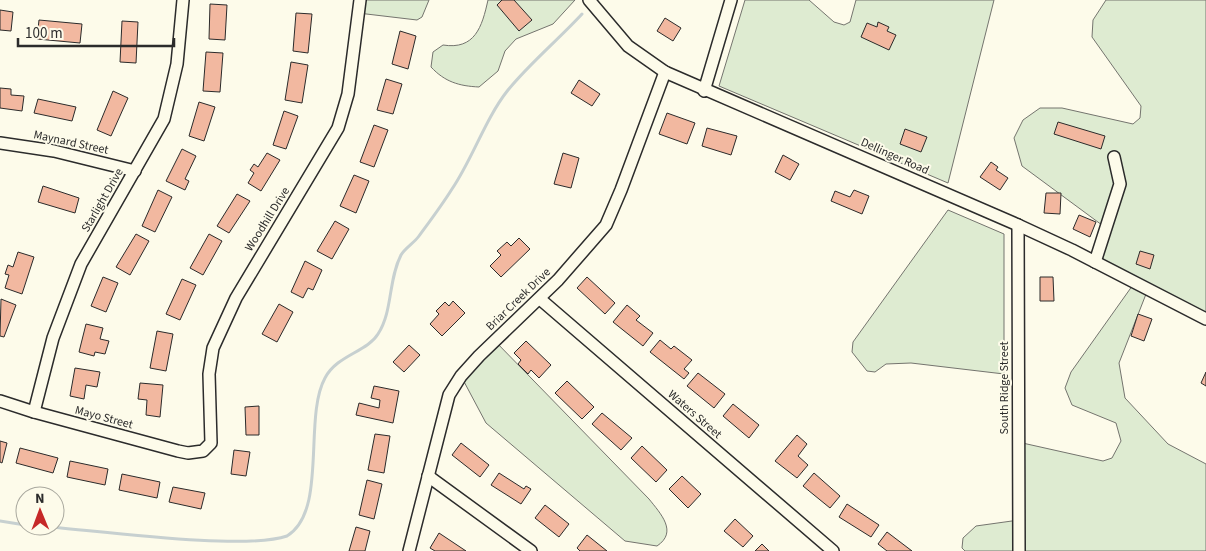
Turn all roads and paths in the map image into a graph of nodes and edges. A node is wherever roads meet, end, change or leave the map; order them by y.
1 (183, 0) edge
2 (360, 0) edge
3 (589, 0) edge
4 (731, 0) edge
5 (665, 72) junction
6 (704, 91) junction
7 (0, 143) edge
8 (1114, 157) dead end
9 (135, 171) junction
10 (1018, 225) junction
11 (1095, 262) junction
12 (540, 298) junction
13 (1206, 319) edge
14 (0, 401) edge
15 (34, 412) junction
16 (203, 451) joint
17 (428, 476) junction
18 (409, 551) edge
19 (531, 551) edge
20 (833, 551) edge
21 (1019, 551) edge

1 - 9 street, Starlight Drive
2 - 16 street, Woodhill Drive
3 - 5 street, Dellinger Road
4 - 6 street
5 - 6 street, Dellinger Road
5 - 12 street, Briar Creek Drive
6 - 10 street, Dellinger Road
7 - 9 street, Maynard Street
8 - 11 street
9 - 15 street, Starlight Drive
10 - 11 street, Dellinger Road
10 - 21 street, South Ridge Street
11 - 13 street, Dellinger Road
12 - 17 street, Briar Creek Drive
12 - 20 street, Waters Street
14 - 15 street, Mayo Street
15 - 16 street, Mayo Street
17 - 18 street, Briar Creek Drive
17 - 19 street

